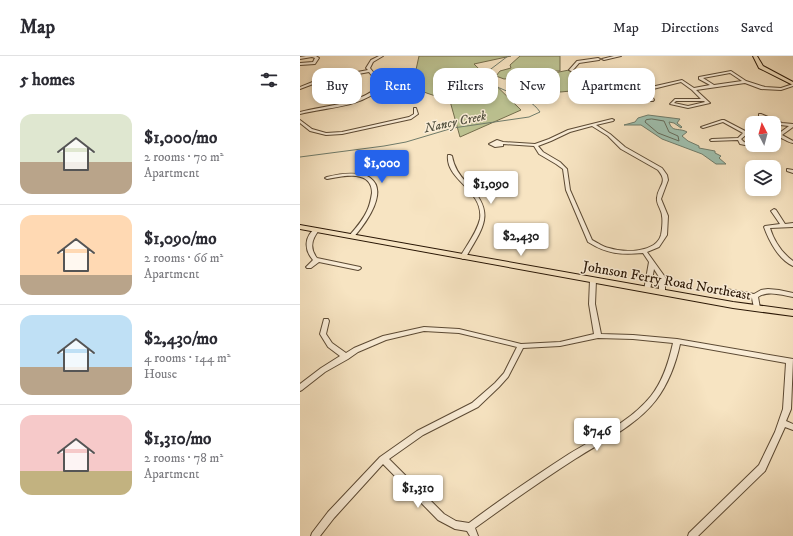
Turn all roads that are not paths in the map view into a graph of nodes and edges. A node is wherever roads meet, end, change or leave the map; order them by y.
1 (312, 56) edge
2 (381, 56) edge
3 (619, 56) edge
4 (755, 56) edge
5 (302, 57) edge
6 (598, 59) dead end
7 (604, 59) dead end
8 (300, 64) edge
9 (573, 68) edge
10 (369, 71) junction
11 (745, 82) junction
12 (793, 85) edge
13 (713, 86) junction
14 (655, 87) edge
15 (300, 88) edge
16 (692, 89) junction
17 (704, 100) junction
18 (415, 109) dead end
19 (300, 113) edge
20 (760, 115) dead end
21 (612, 120) dead end
22 (300, 121) edge
23 (592, 125) junction
24 (793, 125) edge
25 (703, 127) dead end
26 (781, 132) edge
27 (745, 133) edge
28 (745, 134) edge
29 (781, 137) edge
30 (739, 139) junction
31 (712, 140) dead end
32 (792, 142) dead end
33 (501, 143) dead end
34 (745, 144) edge
35 (535, 145) junction
36 (450, 156) dead end
37 (793, 168) edge
38 (373, 169) dead end
39 (793, 172) edge
40 (364, 176) junction
41 (327, 178) dead end
42 (774, 211) dead end
43 (793, 225) edge
44 (784, 226) junction
45 (300, 227) edge
46 (316, 230) junction
47 (352, 236) junction
48 (644, 252) junction
49 (463, 257) junction
50 (317, 260) junction
51 (652, 262) junction
52 (793, 264) edge
53 (309, 267) dead end
54 (358, 268) dead end
55 (593, 280) junction
56 (646, 290) junction
57 (726, 291) dead end
58 (662, 292) junction
59 (793, 295) edge
60 (755, 296) junction
61 (756, 308) junction
62 (793, 313) edge
63 (326, 321) dead end
64 (598, 336) junction
65 (677, 341) junction
66 (521, 346) junction
67 (346, 357) junction
68 (791, 362) edge
69 (300, 388) edge
70 (783, 423) junction
71 (793, 428) edge
72 (383, 460) junction
73 (470, 527) junction
74 (315, 536) edge
75 (474, 536) edge
76 (692, 536) edge

1 - 5 street
1 - 8 street
2 - 10 street
3 - 7 street
4 - 12 main road
6 - 9 street
10 - 15 street
10 - 19 street
11 - 12 street
11 - 13 street
11 - 13 street
13 - 16 street
14 - 16 street
16 - 17 street
17 - 17 street
18 - 22 street
20 - 24 street
21 - 23 street
23 - 35 street
23 - 48 street
24 - 26 street
25 - 27 street
28 - 30 street
29 - 32 street
30 - 31 street
30 - 34 street
33 - 35 street
35 - 48 street
36 - 49 street
37 - 39 street
38 - 40 street
40 - 41 street
40 - 47 street
42 - 44 street
43 - 44 street
44 - 52 street
45 - 46 main road, Johnson Ferry Road Northeast
46 - 47 main road, Johnson Ferry Road Northeast
46 - 50 street
47 - 49 main road, Johnson Ferry Road Northeast
48 - 51 street
49 - 55 main road, Johnson Ferry Road Northeast
50 - 53 street
50 - 54 street
51 - 56 street
51 - 58 street
55 - 56 main road, Johnson Ferry Road Northeast
55 - 64 street
56 - 58 main road, Johnson Ferry Road Northeast
57 - 60 street
58 - 61 main road, Johnson Ferry Road Northeast
59 - 60 street
60 - 61 street
61 - 62 main road, Johnson Ferry Road Northeast
63 - 67 street
64 - 65 street
64 - 66 street
65 - 68 street
65 - 73 street
66 - 67 street
66 - 72 street
67 - 69 street
68 - 70 street
70 - 71 street
70 - 76 street
72 - 73 street
72 - 74 street
73 - 75 street

